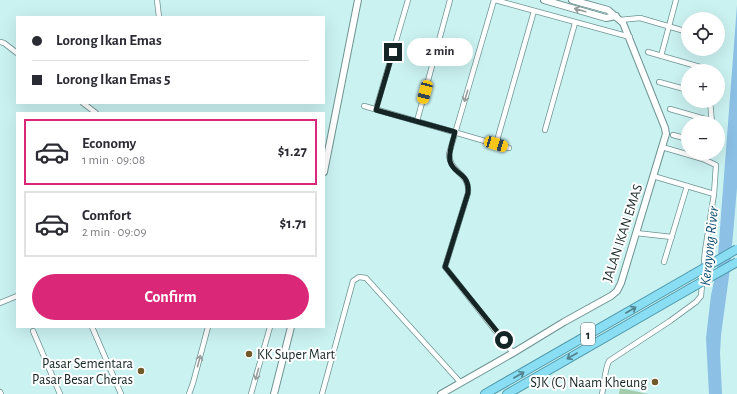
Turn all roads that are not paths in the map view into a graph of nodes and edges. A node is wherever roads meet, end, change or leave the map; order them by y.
1 (157, 0) edge
2 (358, 0) edge
3 (408, 0) edge
4 (450, 0) edge
5 (494, 0) edge
6 (544, 0) edge
7 (572, 0) edge
8 (676, 0) edge
9 (534, 11) junction
10 (159, 16) edge
11 (618, 18) junction
12 (575, 23) junction
13 (669, 26) junction
14 (681, 30) edge
15 (630, 37) junction
16 (0, 42) edge
17 (16, 52) edge
18 (648, 52) dead end
19 (661, 56) junction
20 (687, 64) edge
21 (658, 82) dead end
22 (681, 88) edge
23 (84, 104) edge
24 (364, 106) dead end
25 (670, 109) dead end
26 (376, 110) junction
27 (95, 112) edge
28 (693, 116) edge
29 (417, 121) junction
30 (545, 130) dead end
31 (455, 132) junction
32 (673, 135) dead end
33 (681, 137) edge
34 (496, 144) junction
35 (662, 147) junction
36 (509, 148) dead end
37 (681, 153) edge
38 (705, 160) edge
39 (325, 165) edge
40 (653, 176) junction
41 (687, 186) junction
42 (714, 194) junction
43 (636, 233) junction
44 (672, 237) junction
45 (737, 250) edge
46 (664, 262) dead end
47 (737, 262) edge
48 (16, 296) edge
49 (0, 303) edge
50 (92, 328) edge
51 (208, 328) edge
52 (270, 328) edge
53 (291, 328) edge
54 (33, 331) dead end
55 (513, 353) junction
56 (460, 382) junction
57 (60, 394) edge
58 (121, 394) edge
59 (189, 394) edge
60 (251, 394) edge
61 (274, 394) edge
62 (322, 394) edge
63 (441, 394) edge
64 (485, 394) edge
65 (507, 394) edge
66 (602, 394) edge

1 - 10 street
2 - 39 street
3 - 26 street
4 - 29 street
5 - 9 street
5 -> 31 street
11 -> 6 street
7 - 11 street
8 - 13 street
9 - 12 street
9 - 34 street
11 - 13 street
11 - 15 street, JALAN IKAN EMAS
12 - 15 street
12 - 30 street
13 - 14 street
13 - 19 street
15 - 35 street, JALAN IKAN EMAS
16 - 17 street
18 - 19 street
19 - 20 street
21 - 22 street
23 - 27 street
24 - 26 street
25 - 28 street
26 - 29 street
29 - 31 street
31 - 34 street
31 - 55 street
32 - 33 street
34 - 36 street
35 - 37 street
35 - 40 street, JALAN IKAN EMAS
38 - 42 street
40 - 41 street
40 - 43 street, JALAN IKAN EMAS
41 - 42 street
41 - 44 street
42 - 66 street
43 - 44 street
43 - 55 street, JALAN IKAN EMAS
44 - 46 street
64 -> 45 highway, 1, bridge
47 -> 65 highway, 1, bridge
48 - 49 street
50 - 58 street
59 -> 51 street
52 -> 60 street
53 - 61 street
54 - 57 street
55 - 56 street, JALAN IKAN EMAS
56 - 62 street
56 - 63 street, JALAN IKAN EMAS

